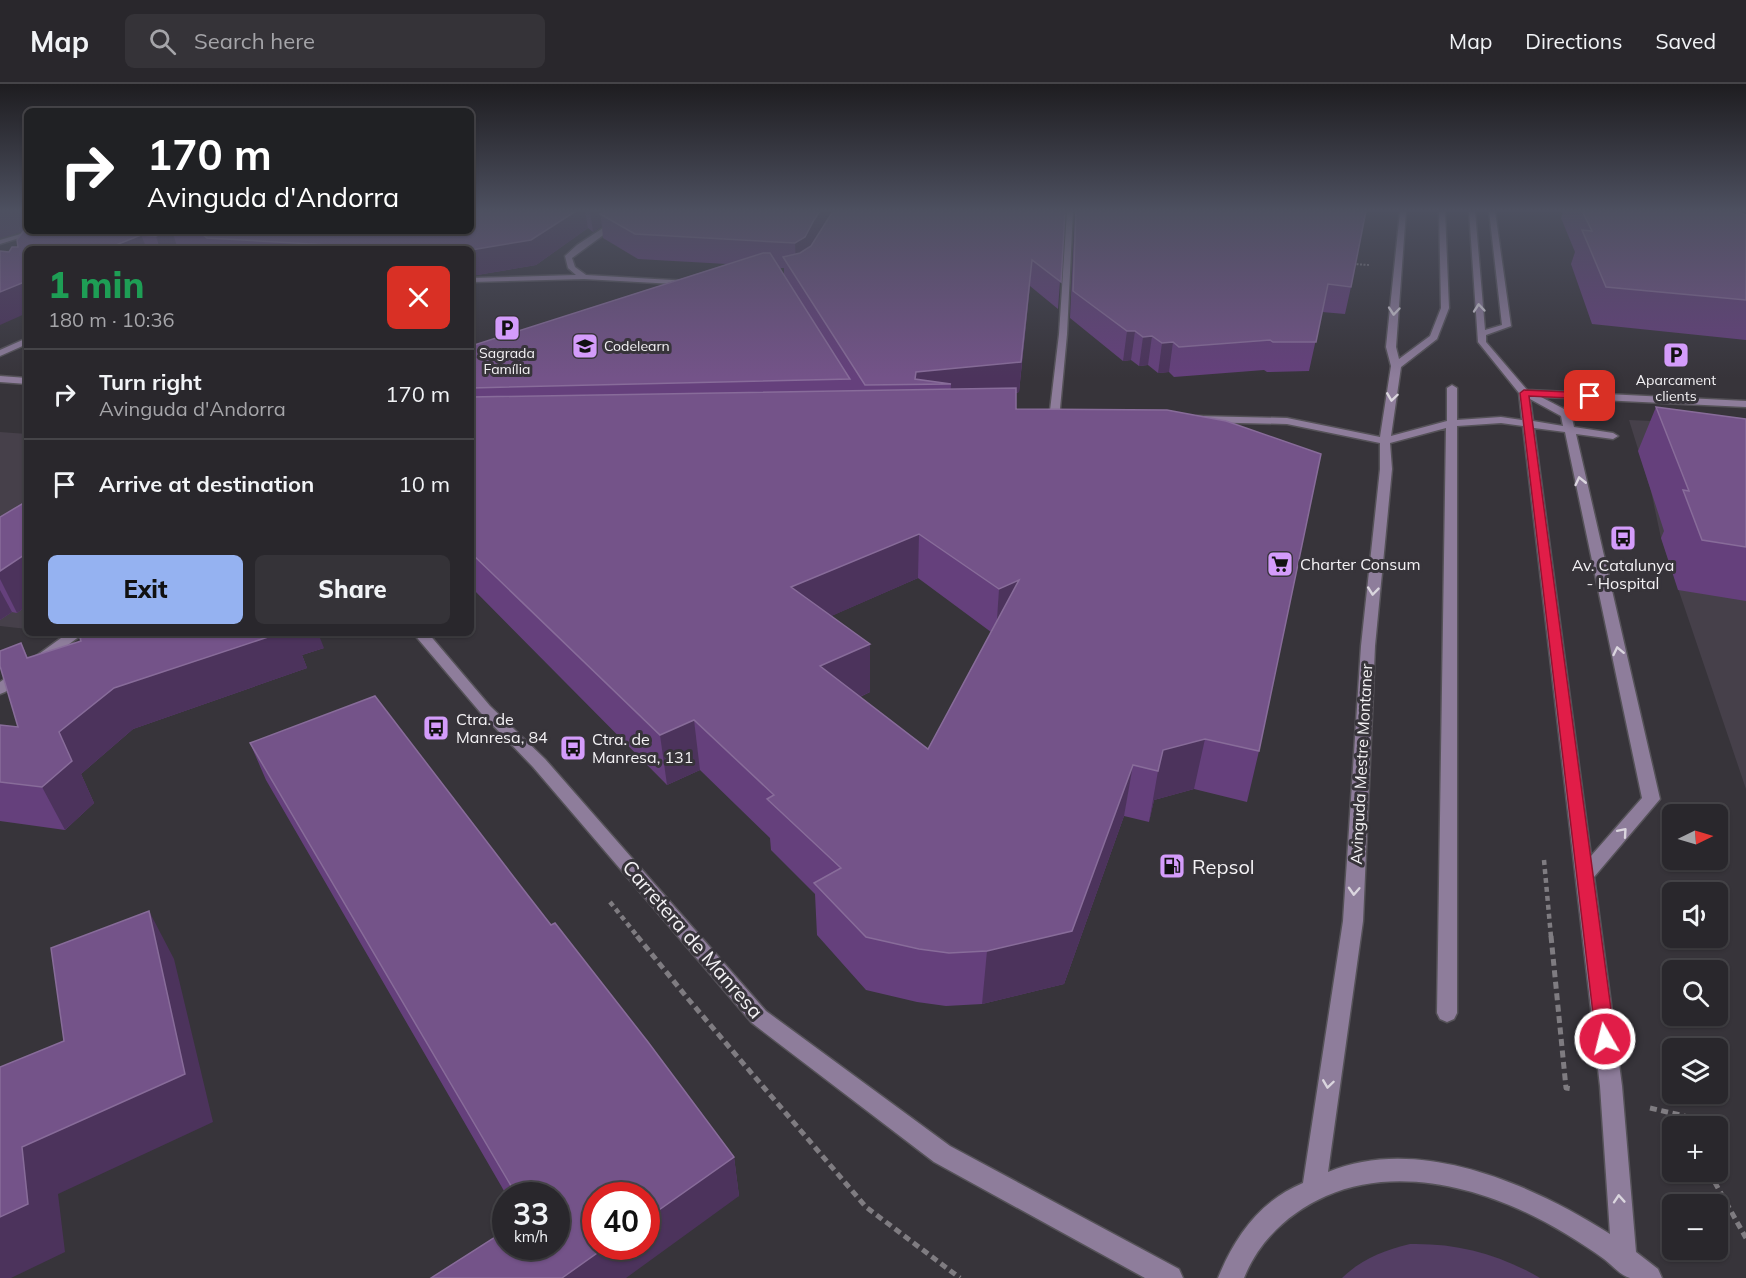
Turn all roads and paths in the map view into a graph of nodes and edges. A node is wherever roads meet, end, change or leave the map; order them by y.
1 (571, 267) edge
2 (1067, 267) edge
3 (1377, 267) edge
4 (1444, 267) edge
5 (1476, 267) edge
6 (1499, 267) edge
7 (1398, 269) joint
8 (584, 277) junction
9 (474, 280) edge
10 (689, 293) edge
11 (1481, 334) junction
12 (24, 342) edge
13 (0, 353) edge
14 (1396, 366) junction
15 (0, 379) edge
16 (24, 381) edge
17 (1452, 388) dead end
18 (1524, 393) junction
19 (1577, 395) junction
20 (1746, 404) edge
21 (1566, 414) junction
22 (1066, 419) edge
23 (1182, 419) edge
24 (1452, 423) junction
25 (1528, 425) junction
26 (1569, 430) junction
27 (1613, 436) dead end
28 (1385, 441) junction
29 (73, 636) edge
30 (423, 636) edge
31 (0, 689) edge
32 (1584, 876) junction
33 (1447, 1013) dead end
34 (1714, 1182) edge
35 (1314, 1188) junction
36 (1746, 1238) edge
37 (1624, 1257) junction
38 (1170, 1278) edge
39 (1232, 1278) edge
40 (1649, 1278) edge

1 - 8 street
2 - 22 street
3 - 7 path
4 - 14 street
11 -> 5 street
6 - 11 street
7 -> 14 street, Avinguda Mestre Montaner
8 - 9 street
8 - 10 street
11 - 18 street
12 - 13 street
14 -> 28 street, Avinguda Mestre Montaner
15 - 16 street
17 - 24 street
18 - 19 street
18 - 21 street
18 - 25 street
19 - 20 street
19 - 21 street
21 - 26 street
23 - 28 street
24 - 25 street
24 - 28 street
24 - 33 street
25 - 26 street
25 - 32 street
26 - 27 street
32 -> 26 street
28 -> 35 street, Avinguda Mestre Montaner
29 - 31 street
30 - 38 street, Carretera de Manresa
37 -> 32 street
34 - 36 path
35 - 37 street
35 - 39 street
37 - 40 street

